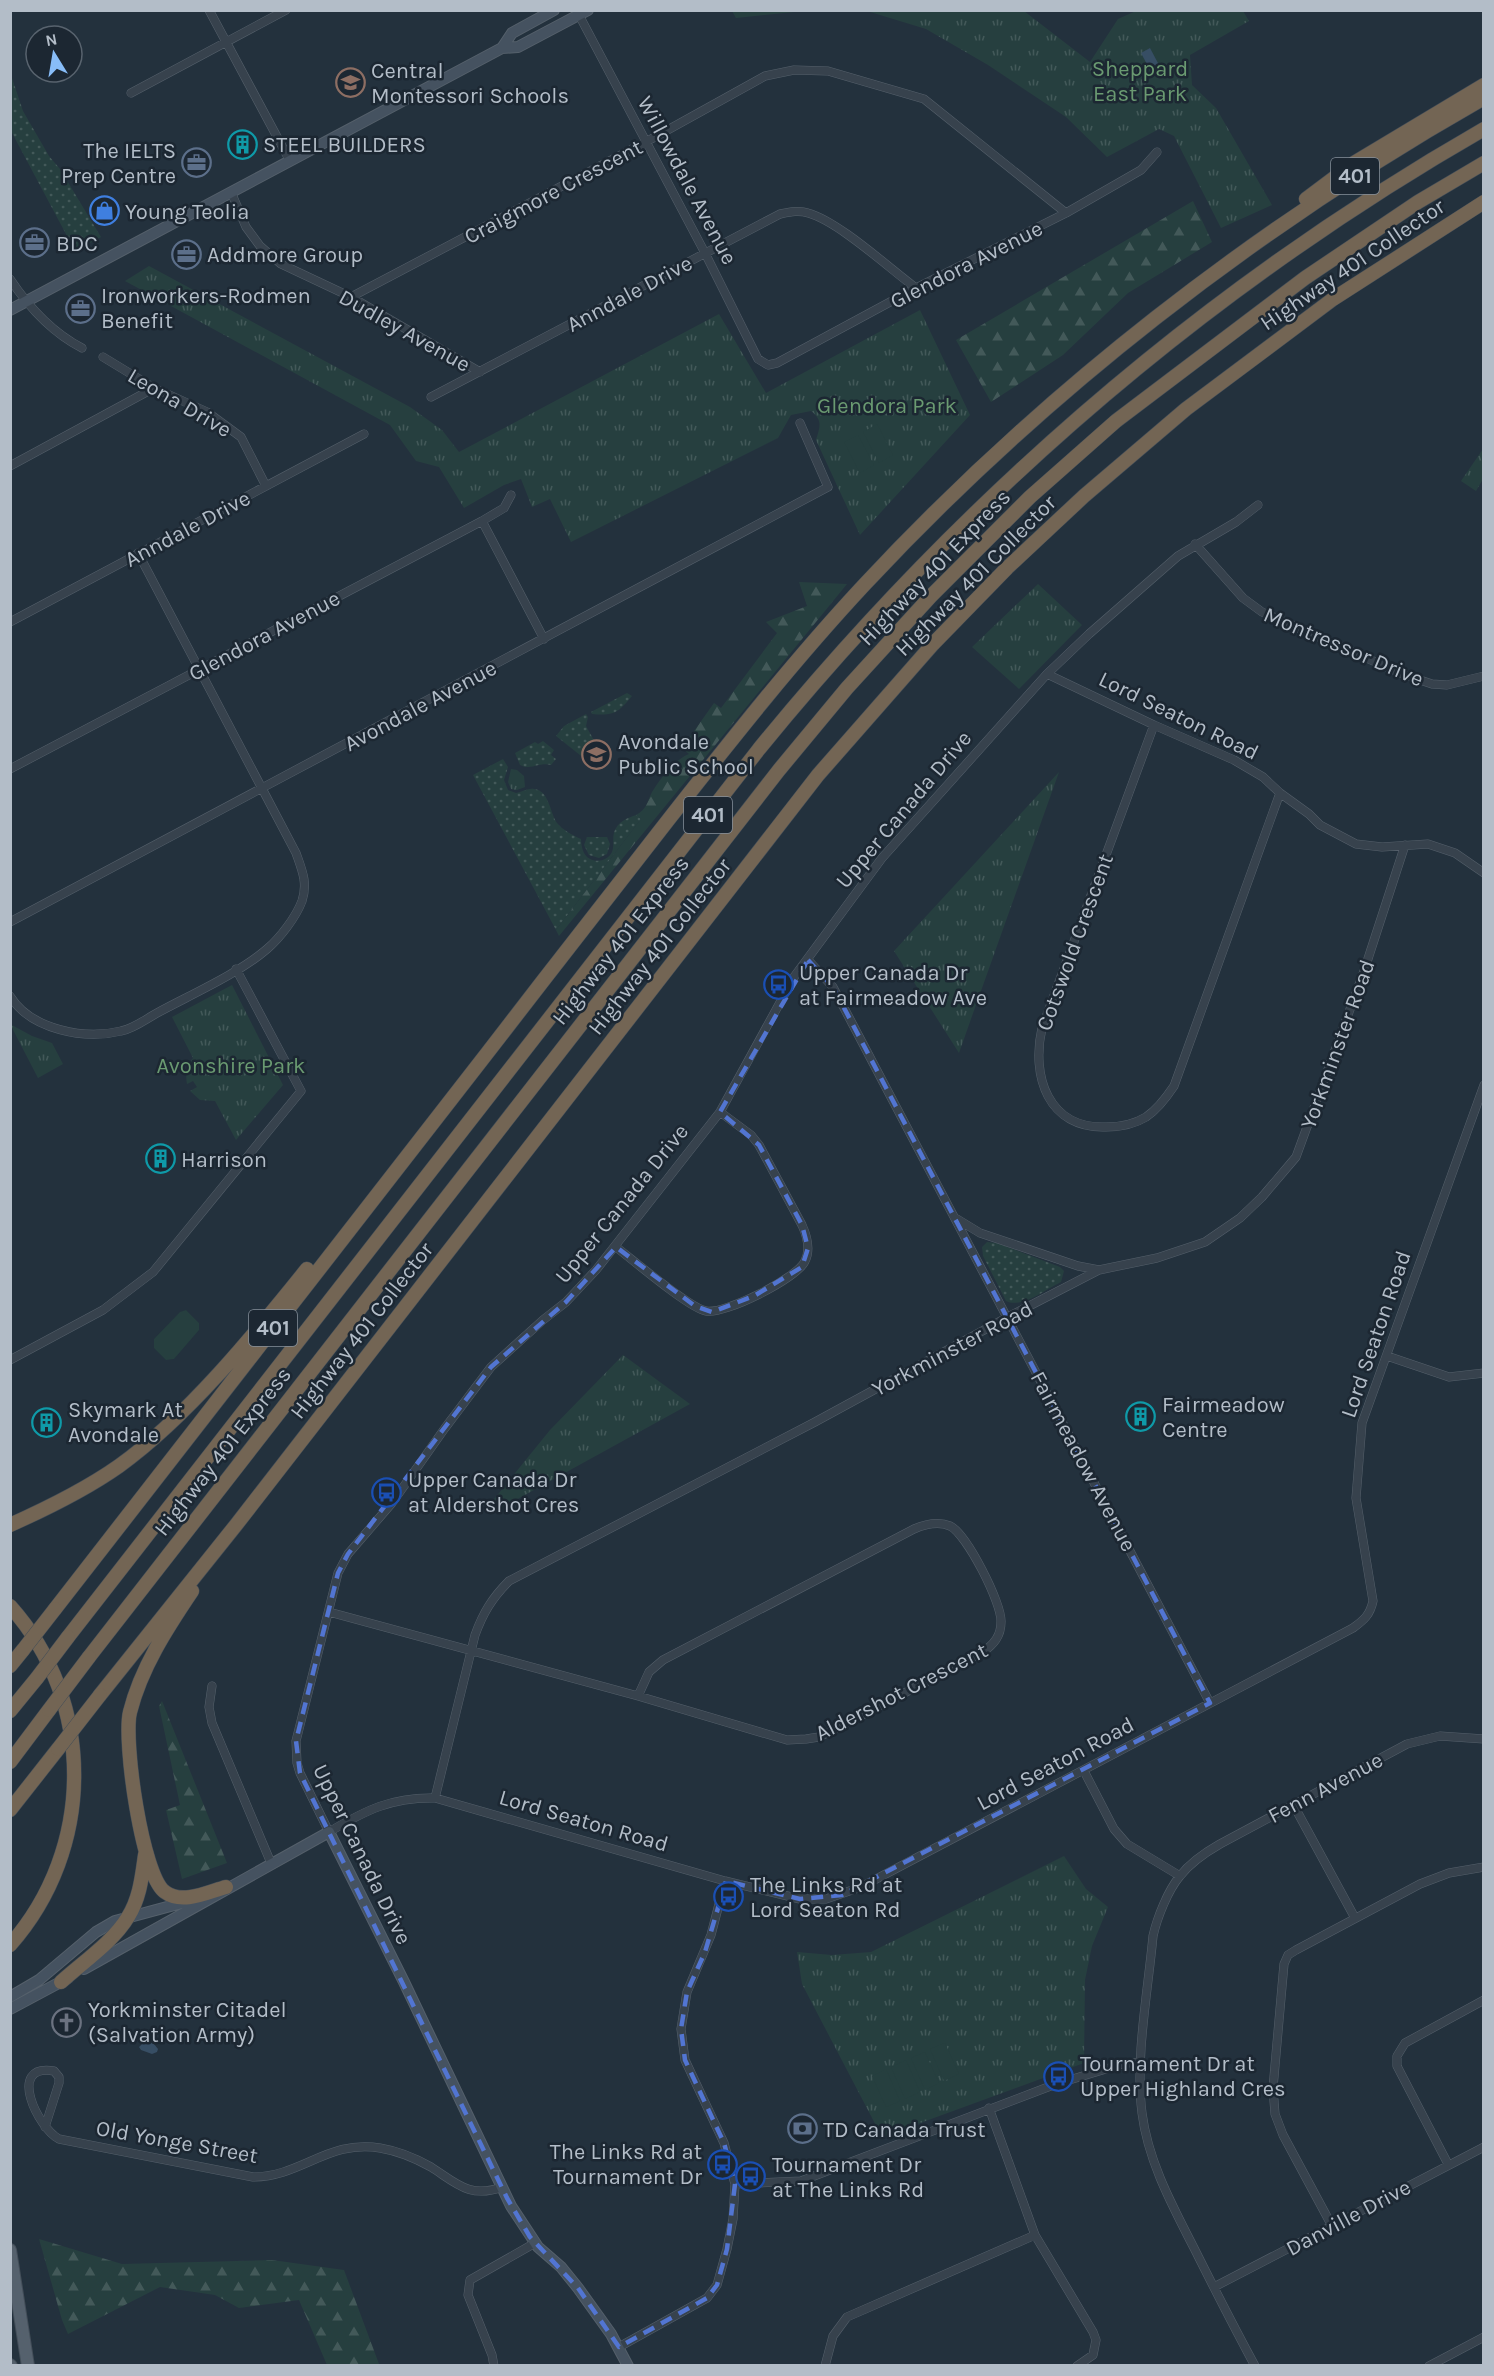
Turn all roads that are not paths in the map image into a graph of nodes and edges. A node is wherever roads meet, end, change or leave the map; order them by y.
1 (209, 10) edge
2 (286, 10) edge
3 (554, 10) edge
4 (581, 12) edge
5 (226, 43) junction
6 (502, 48) junction
7 (1484, 86) edge
8 (131, 93) dead end
9 (1484, 98) edge
10 (1484, 129) edge
11 (646, 142) junction
12 (1157, 152) dead end
13 (290, 161) junction
14 (1484, 163) edge
15 (231, 192) junction
16 (1484, 202) edge
17 (1484, 207) edge
18 (1066, 213) junction
19 (1445, 225) junction
20 (705, 253) junction
21 (1231, 261) junction
22 (10, 279) edge
23 (916, 288) junction
24 (351, 297) junction
25 (27, 301) junction
26 (10, 310) edge
27 (81, 348) dead end
28 (103, 357) dead end
29 (768, 365) joint
30 (480, 372) junction
31 (154, 388) junction
32 (431, 397) dead end
33 (800, 423) dead end
34 (364, 434) dead end
35 (10, 466) edge
36 (266, 486) junction
37 (511, 495) dead end
38 (1258, 505) dead end
39 (482, 521) junction
40 (1195, 544) junction
41 (138, 554) junction
42 (10, 622) edge
43 (544, 639) junction
44 (198, 669) junction
45 (1047, 674) junction
46 (1484, 676) edge
47 (1154, 725) junction
48 (10, 769) edge
49 (261, 788) junction
50 (1280, 793) junction
51 (1405, 845) junction
52 (1484, 873) edge
53 (10, 922) edge
54 (808, 960) junction
55 (236, 969) junction
56 (10, 996) edge
57 (492, 1046) junction
58 (1484, 1084) edge
59 (720, 1112) junction
60 (957, 1219) junction
61 (616, 1247) junction
62 (1099, 1270) junction
63 (1008, 1317) junction
64 (1387, 1356) junction
65 (11, 1360) edge
66 (1484, 1373) edge
67 (10, 1525) edge
68 (236, 1525) junction
69 (10, 1606) edge
70 (329, 1612) junction
71 (471, 1651) junction
72 (10, 1666) edge
73 (212, 1686) dead end
74 (638, 1696) junction
75 (1210, 1703) junction
76 (10, 1711) edge
77 (1484, 1739) edge
78 (10, 1762) edge
79 (1084, 1771) junction
80 (435, 1798) junction
81 (1293, 1804) junction
82 (10, 1810) edge
83 (329, 1832) junction
84 (146, 1852) junction
85 (271, 1863) junction
86 (1484, 1868) edge
87 (1180, 1876) junction
88 (725, 1881) junction
89 (226, 1887) junction
90 (128, 1917) junction
91 (1355, 1918) junction
92 (10, 1945) edge
93 (61, 1982) junction
94 (10, 1997) edge
95 (1484, 2000) edge
96 (10, 2009) edge
97 (1141, 2062) junction
98 (989, 2108) junction
99 (45, 2127) junction
100 (1484, 2147) edge
101 (1448, 2164) junction
102 (735, 2184) junction
103 (502, 2187) junction
104 (1332, 2226) junction
105 (1035, 2235) junction
106 (535, 2243) junction
107 (10, 2250) edge
108 (1214, 2287) junction
109 (1484, 2337) edge
110 (619, 2347) junction
111 (28, 2366) edge
112 (494, 2366) edge
113 (628, 2366) edge
114 (825, 2366) edge
115 (1077, 2366) edge
116 (1255, 2366) edge
117 (1429, 2366) edge

1 - 5 street
2 - 5 street
3 - 6 street
4 - 6 street
4 - 11 street, Willowdale Avenue
5 - 8 street
5 - 13 street
6 - 13 street
7 - 21 highway
9 - 21 highway, 401
10 - 76 highway, Highway 401 Express / 401, bridge
11 - 18 street, Craigmore Crescent
11 - 20 street, Willowdale Avenue
11 - 24 street, Craigmore Crescent
12 - 18 street, Glendora Avenue
13 - 15 street
14 - 78 highway, Highway 401 Express / 401, bridge
15 - 24 street, Dudley Avenue
15 - 25 street
16 - 19 highway, Highway 401 Collector / 401
17 - 19 highway
18 - 23 street, Glendora Avenue
19 - 68 highway, Highway 401 Collector / 401
20 - 23 street, Anndale Drive
20 - 29 street, Willowdale Avenue
20 - 30 street, Anndale Drive
21 - 57 highway, 401
22 - 25 street
23 - 29 street, Glendora Avenue
24 - 30 street, Dudley Avenue
25 - 26 street
25 - 27 street
28 - 31 street, Leona Drive
30 - 32 street, Anndale Drive
31 - 35 street
31 - 36 street, Leona Drive
33 - 43 street, Avondale Avenue
34 - 36 street, Anndale Drive
36 - 41 street, Anndale Drive
37 - 39 street, Glendora Avenue
38 - 40 street, Upper Canada Drive
39 - 43 street
39 - 44 street, Glendora Avenue
40 - 45 street, Upper Canada Drive
40 - 46 street, Montressor Drive
41 - 42 street, Anndale Drive
41 - 44 street
43 - 49 street, Avondale Avenue
44 - 48 street, Glendora Avenue
44 - 49 street
45 - 47 street, Lord Seaton Road
45 - 54 street, Upper Canada Drive
47 - 50 street, Lord Seaton Road
47 - 50 street, Cotswold Crescent
49 - 53 street, Avondale Avenue
49 - 55 street
50 - 51 street, Lord Seaton Road
51 - 52 street, Lord Seaton Road
51 - 62 street, Yorkminster Road
54 - 59 street, Upper Canada Drive
54 - 60 street, Fairmeadow Avenue
55 - 56 street
55 - 65 street
57 - 67 highway
57 - 72 highway, 401, bridge
58 - 64 street, Lord Seaton Road
59 - 61 street, Upper Canada Drive
59 - 61 street
60 - 62 street
60 - 63 street, Fairmeadow Avenue
61 - 70 street, Upper Canada Drive
62 - 63 street, Yorkminster Road
63 - 71 street, Yorkminster Road
63 - 75 street, Fairmeadow Avenue
64 - 66 street
64 - 75 street, Lord Seaton Road
68 - 82 highway, Highway 401 Collector / 401, bridge
68 - 84 highway
69 - 92 highway
70 - 71 street, Aldershot Crescent
70 - 83 street, Upper Canada Drive
71 - 74 street, Aldershot Crescent
71 - 80 street, Yorkminster Road
73 - 85 street
74 - 74 street, Aldershot Crescent
75 - 79 street, Lord Seaton Road
77 - 81 street, Fenn Avenue
79 - 87 street
79 - 88 street, Lord Seaton Road
80 - 83 street, Lord Seaton Road
80 - 88 street, Lord Seaton Road
81 - 87 street, Fenn Avenue
81 - 91 street
83 - 85 street, Lord Seaton Road
83 - 103 street, Upper Canada Drive
84 - 89 highway
84 - 90 highway
85 - 89 street, Lord Seaton Road
86 - 91 street
87 - 97 street
88 - 102 street
89 - 90 street, Lord Seaton Road
89 - 93 street, Lord Seaton Road
90 - 93 highway
90 - 94 street, Lord Seaton Road
91 - 104 street
93 - 96 street, Lord Seaton Road
95 - 101 street
97 - 98 street
97 - 108 street
98 - 102 street
98 - 105 street
99 - 99 street
99 - 103 street, Old Yonge Street
100 - 101 street, Danville Drive
101 - 104 street, Danville Drive
102 - 110 street
103 - 106 street
104 - 108 street, Danville Drive
105 - 114 street
105 - 115 street
106 - 110 street
106 - 112 street
107 - 111 main road
108 - 116 street
109 - 117 street
110 - 113 street

